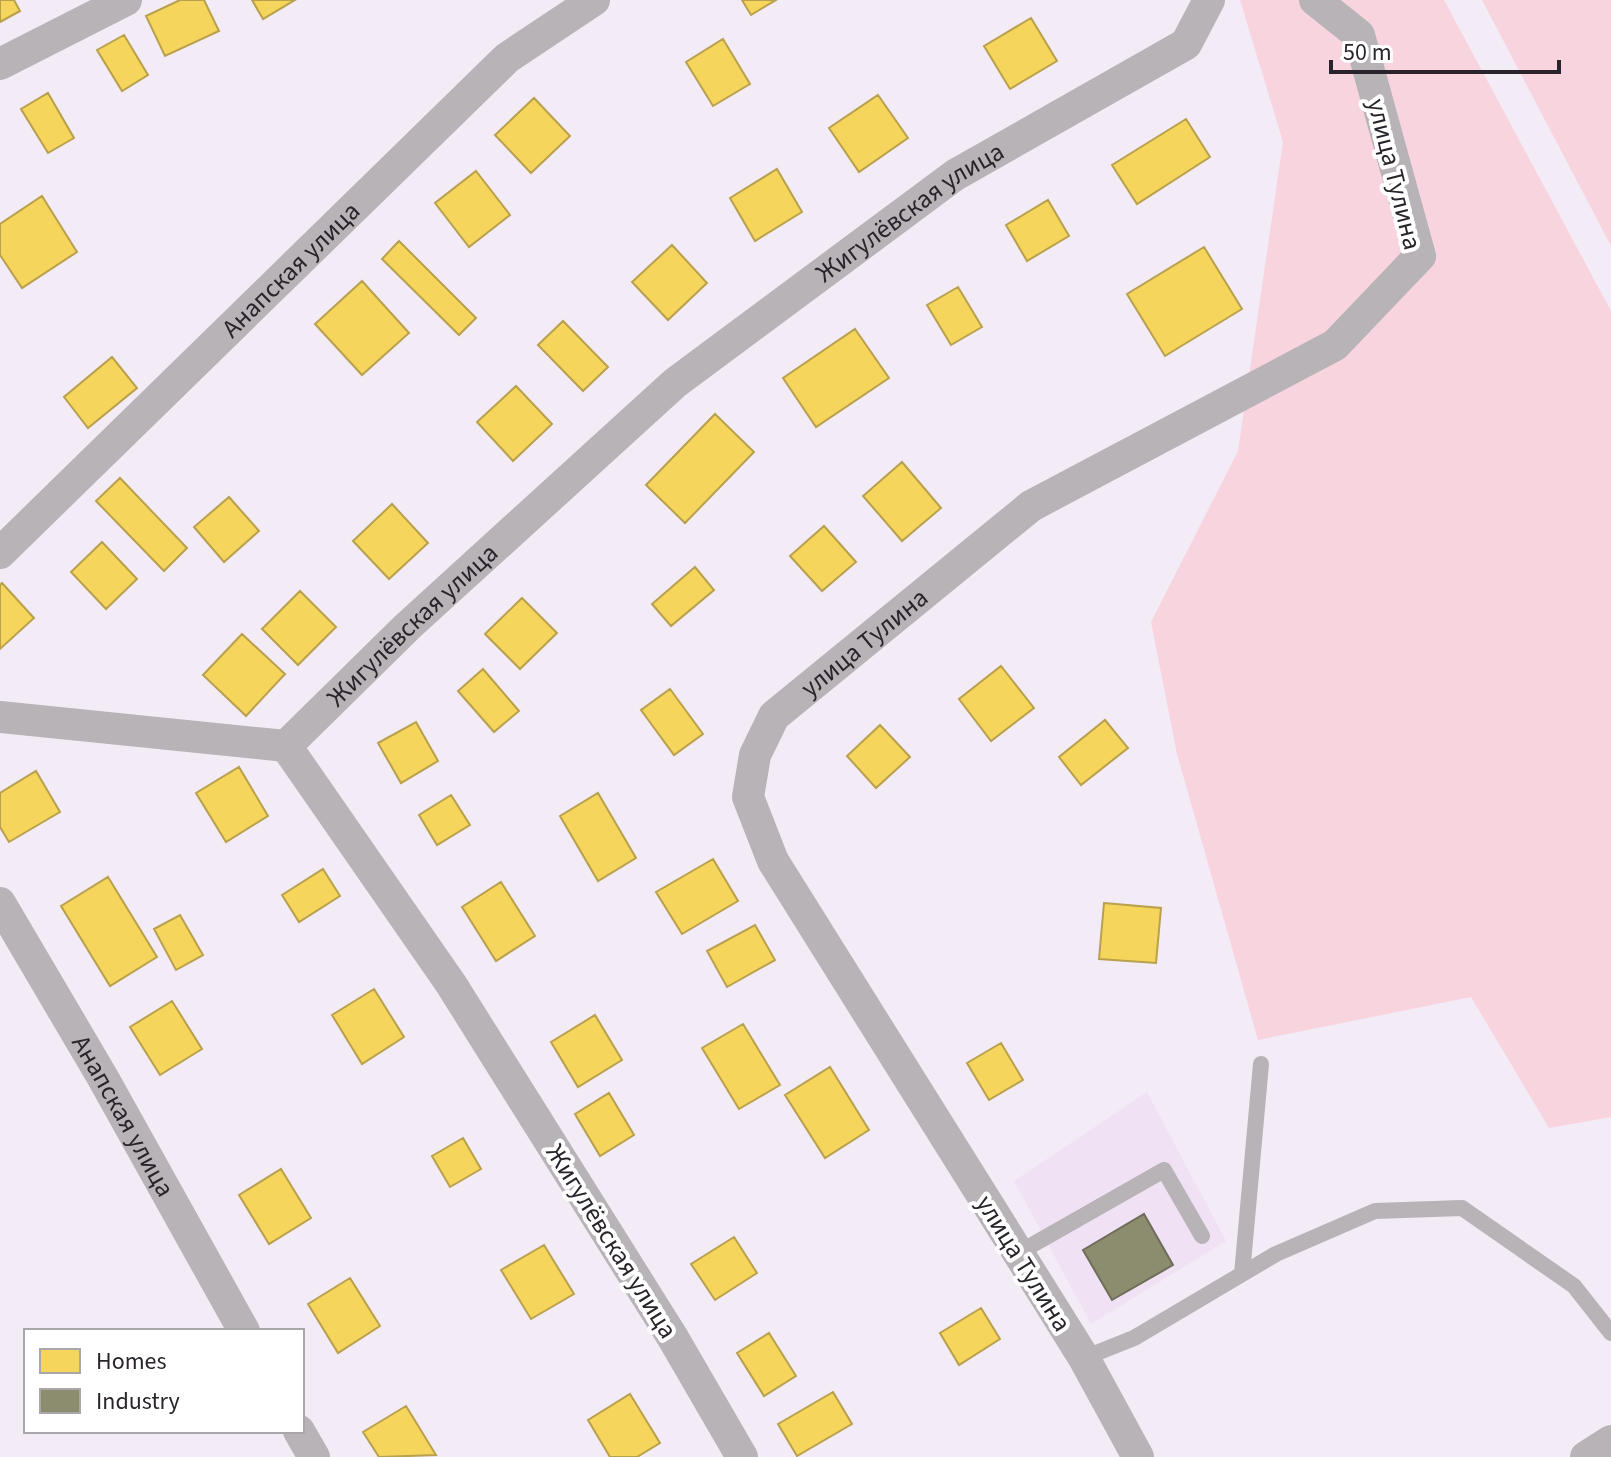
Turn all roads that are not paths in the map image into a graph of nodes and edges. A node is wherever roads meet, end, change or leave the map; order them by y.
1 (126, 0) edge
2 (594, 0) edge
3 (1209, 0) edge
4 (1315, 0) edge
5 (0, 64) edge
6 (0, 553) edge
7 (0, 717) edge
8 (286, 746) junction
9 (0, 903) edge
10 (1261, 1064) dead end
11 (1202, 1236) dead end
12 (1018, 1253) junction
13 (1242, 1274) junction
14 (243, 1329) edge
15 (1611, 1333) edge
16 (1084, 1358) junction
17 (300, 1433) edge
18 (1611, 1441) edge
19 (314, 1457) edge
20 (742, 1457) edge
21 (1138, 1457) edge
22 (1586, 1457) edge

1 - 5 street
2 - 6 street, Анапская улица
3 - 8 street, Жигулёвская улица
4 - 12 street, улица Тулина
7 - 8 street
8 - 20 street, Жигулёвская улица
9 - 14 street, Анапская улица
10 - 13 lane
11 - 12 lane
12 - 16 street, улица Тулина
13 - 15 lane
13 - 16 lane
16 - 21 street, улица Тулина
17 - 19 street
18 - 22 street

